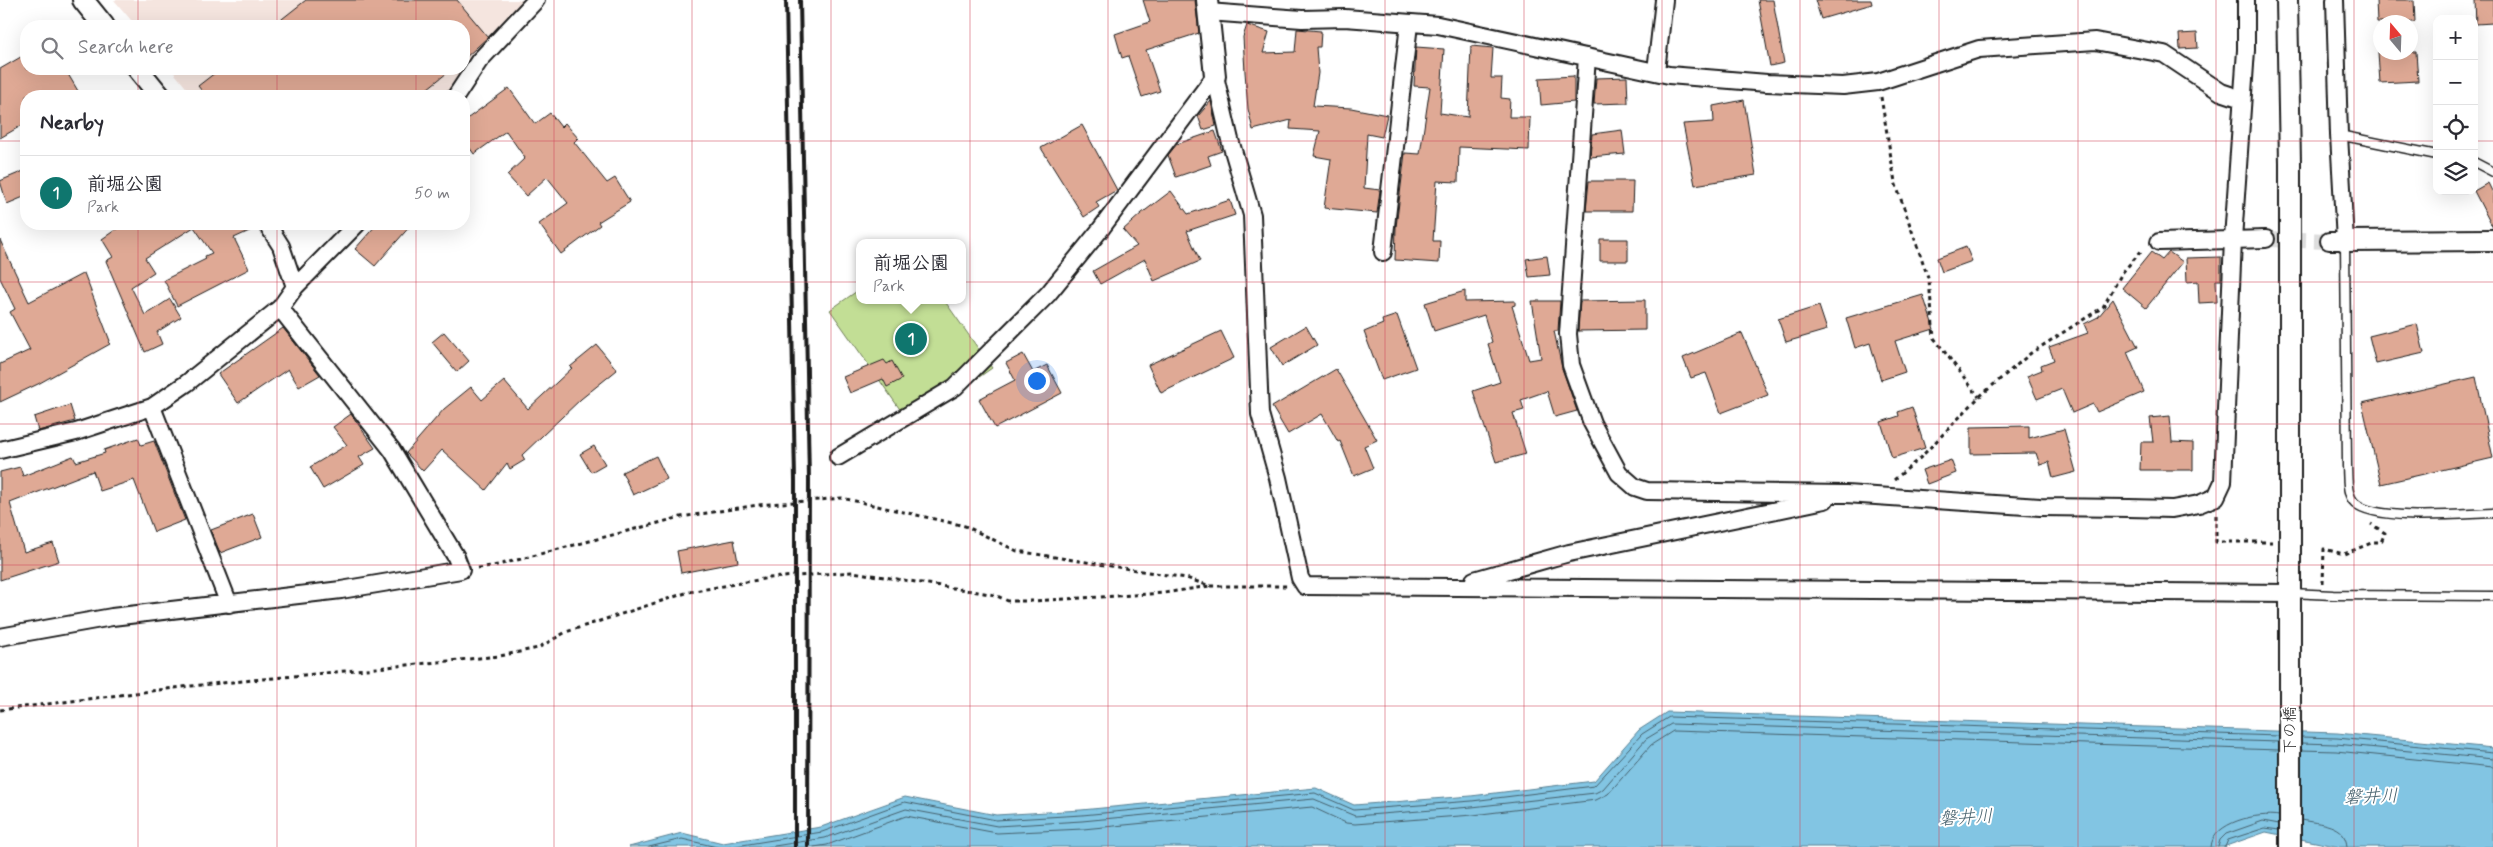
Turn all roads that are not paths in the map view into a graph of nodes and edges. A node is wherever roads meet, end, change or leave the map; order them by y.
1 (83, 0) edge
2 (536, 0) edge
3 (1664, 0) edge
4 (2246, 0) edge
5 (2287, 0) edge
6 (2335, 0) edge
7 (1208, 6) edge
8 (99, 20) edge
9 (1409, 24) junction
10 (1587, 57) junction
11 (1656, 71) junction
12 (143, 75) edge
13 (470, 75) edge
14 (470, 75) edge
15 (1215, 76) junction
16 (155, 90) edge
17 (460, 90) edge
18 (2242, 99) junction
19 (2338, 135) junction
20 (2433, 154) edge
21 (2478, 164) edge
22 (2493, 172) edge
23 (271, 230) edge
24 (351, 230) edge
25 (2266, 239) tunnel mouth
26 (2234, 240) junction
27 (2493, 240) edge
28 (2337, 241) junction
29 (2158, 242) road end
30 (1383, 252) dead end
31 (295, 287) junction
32 (280, 308) junction
33 (152, 408) junction
34 (0, 450) edge
35 (838, 457) dead end
36 (1854, 495) junction
37 (2493, 513) edge
38 (1457, 585) junction
39 (2291, 592) junction
40 (2493, 596) edge
41 (229, 604) junction
42 (0, 637) edge
43 (2290, 847) edge

1 - 8 street
2 - 14 street
3 - 11 street
4 - 18 street
5 - 39 street, 下の橋
6 - 19 street
7 - 9 street
7 - 15 street
9 - 10 street
9 - 30 street
10 - 11 street
10 - 36 street
11 - 18 street
12 - 16 street
13 - 17 street
15 - 35 street
15 - 38 street
18 - 26 street
19 - 20 lane
19 - 28 street
21 - 22 lane
23 - 31 street
24 - 31 street
25 - 26 street
26 - 29 street
26 - 36 street
27 - 28 street
28 - 37 lane
31 - 32 street
32 - 33 street
32 - 41 street
33 - 34 street
33 - 41 street
36 - 38 street
38 - 39 street
39 - 40 lane
39 - 43 street, 下の橋
41 - 42 street

